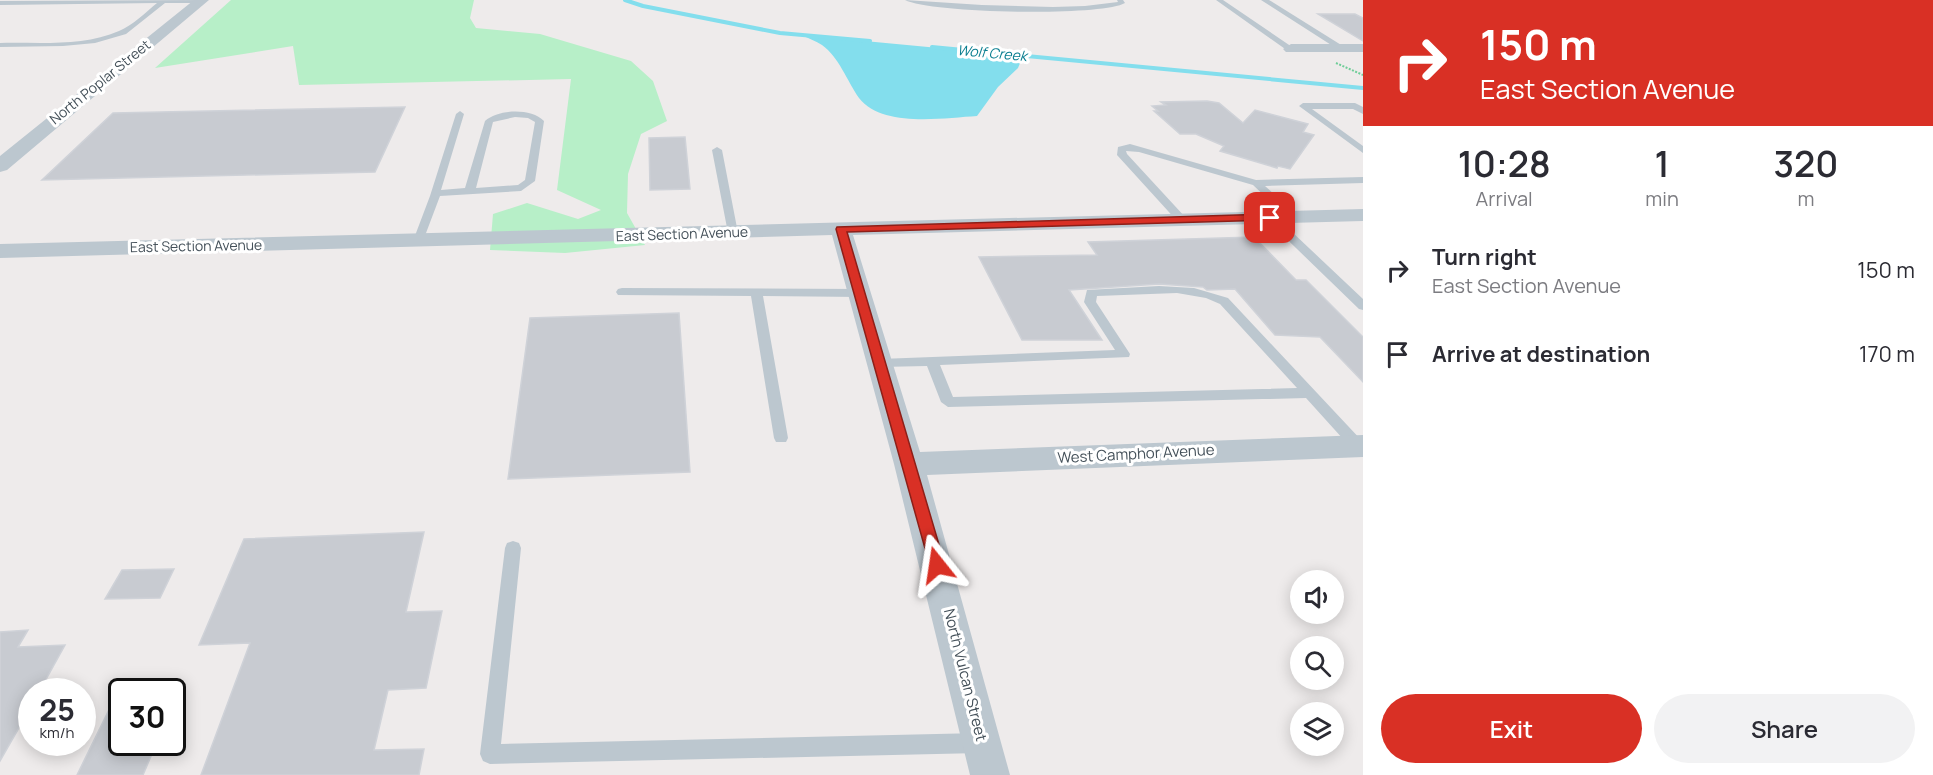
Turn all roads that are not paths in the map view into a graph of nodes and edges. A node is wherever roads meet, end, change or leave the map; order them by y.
1 (201, 0) edge
2 (908, 0) edge
3 (1120, 0) edge
4 (1219, 0) edge
5 (1264, 0) edge
6 (164, 1) edge
7 (11, 2) junction
8 (0, 3) edge
9 (0, 10) edge
10 (0, 45) edge
11 (1342, 48) junction
12 (1363, 48) edge
13 (1291, 49) joint
14 (1363, 111) edge
15 (460, 114) dead end
16 (717, 150) dead end
17 (1363, 150) edge
18 (0, 166) edge
19 (1363, 180) edge
20 (1256, 183) junction
21 (470, 190) junction
22 (434, 195) junction
23 (1363, 215) edge
24 (1293, 217) junction
25 (1270, 218) junction
26 (1182, 220) junction
27 (841, 229) junction
28 (733, 233) junction
29 (418, 241) junction
30 (0, 250) edge
31 (622, 292) dead end
32 (756, 292) junction
33 (860, 293) junction
34 (1363, 306) edge
35 (932, 361) junction
36 (880, 363) junction
37 (1309, 393) junction
38 (781, 438) dead end
39 (1360, 446) edge
40 (909, 464) junction
41 (513, 548) dead end
42 (982, 743) junction
43 (990, 775) edge

1 - 6 lane
1 - 18 street, North Poplar Street
2 - 3 lane
4 - 13 lane
5 - 11 lane
6 - 7 lane
6 - 10 lane
7 - 8 lane
7 - 9 lane
11 - 12 street
11 - 13 street
14 - 17 lane
15 - 22 lane
16 - 28 lane
19 - 20 lane
20 - 24 lane
20 - 26 lane
21 - 21 lane
21 - 22 lane
22 - 29 lane
23 - 24 street, East Section Avenue
24 - 25 street, East Section Avenue
25 - 26 street, East Section Avenue
25 - 34 lane
26 - 27 street, East Section Avenue
27 - 28 street, East Section Avenue
27 - 33 street, North Vulcan Street
28 - 29 street, East Section Avenue
29 - 30 street, East Section Avenue
31 - 32 lane
32 - 33 lane
32 - 38 lane
33 - 36 street, North Vulcan Street
35 - 36 lane
35 - 37 lane
35 - 37 lane
36 - 40 street, North Vulcan Street
37 - 39 lane
39 - 40 street, West Camphor Avenue
40 - 42 street, North Vulcan Street
41 - 42 lane
42 - 43 street, North Vulcan Street

